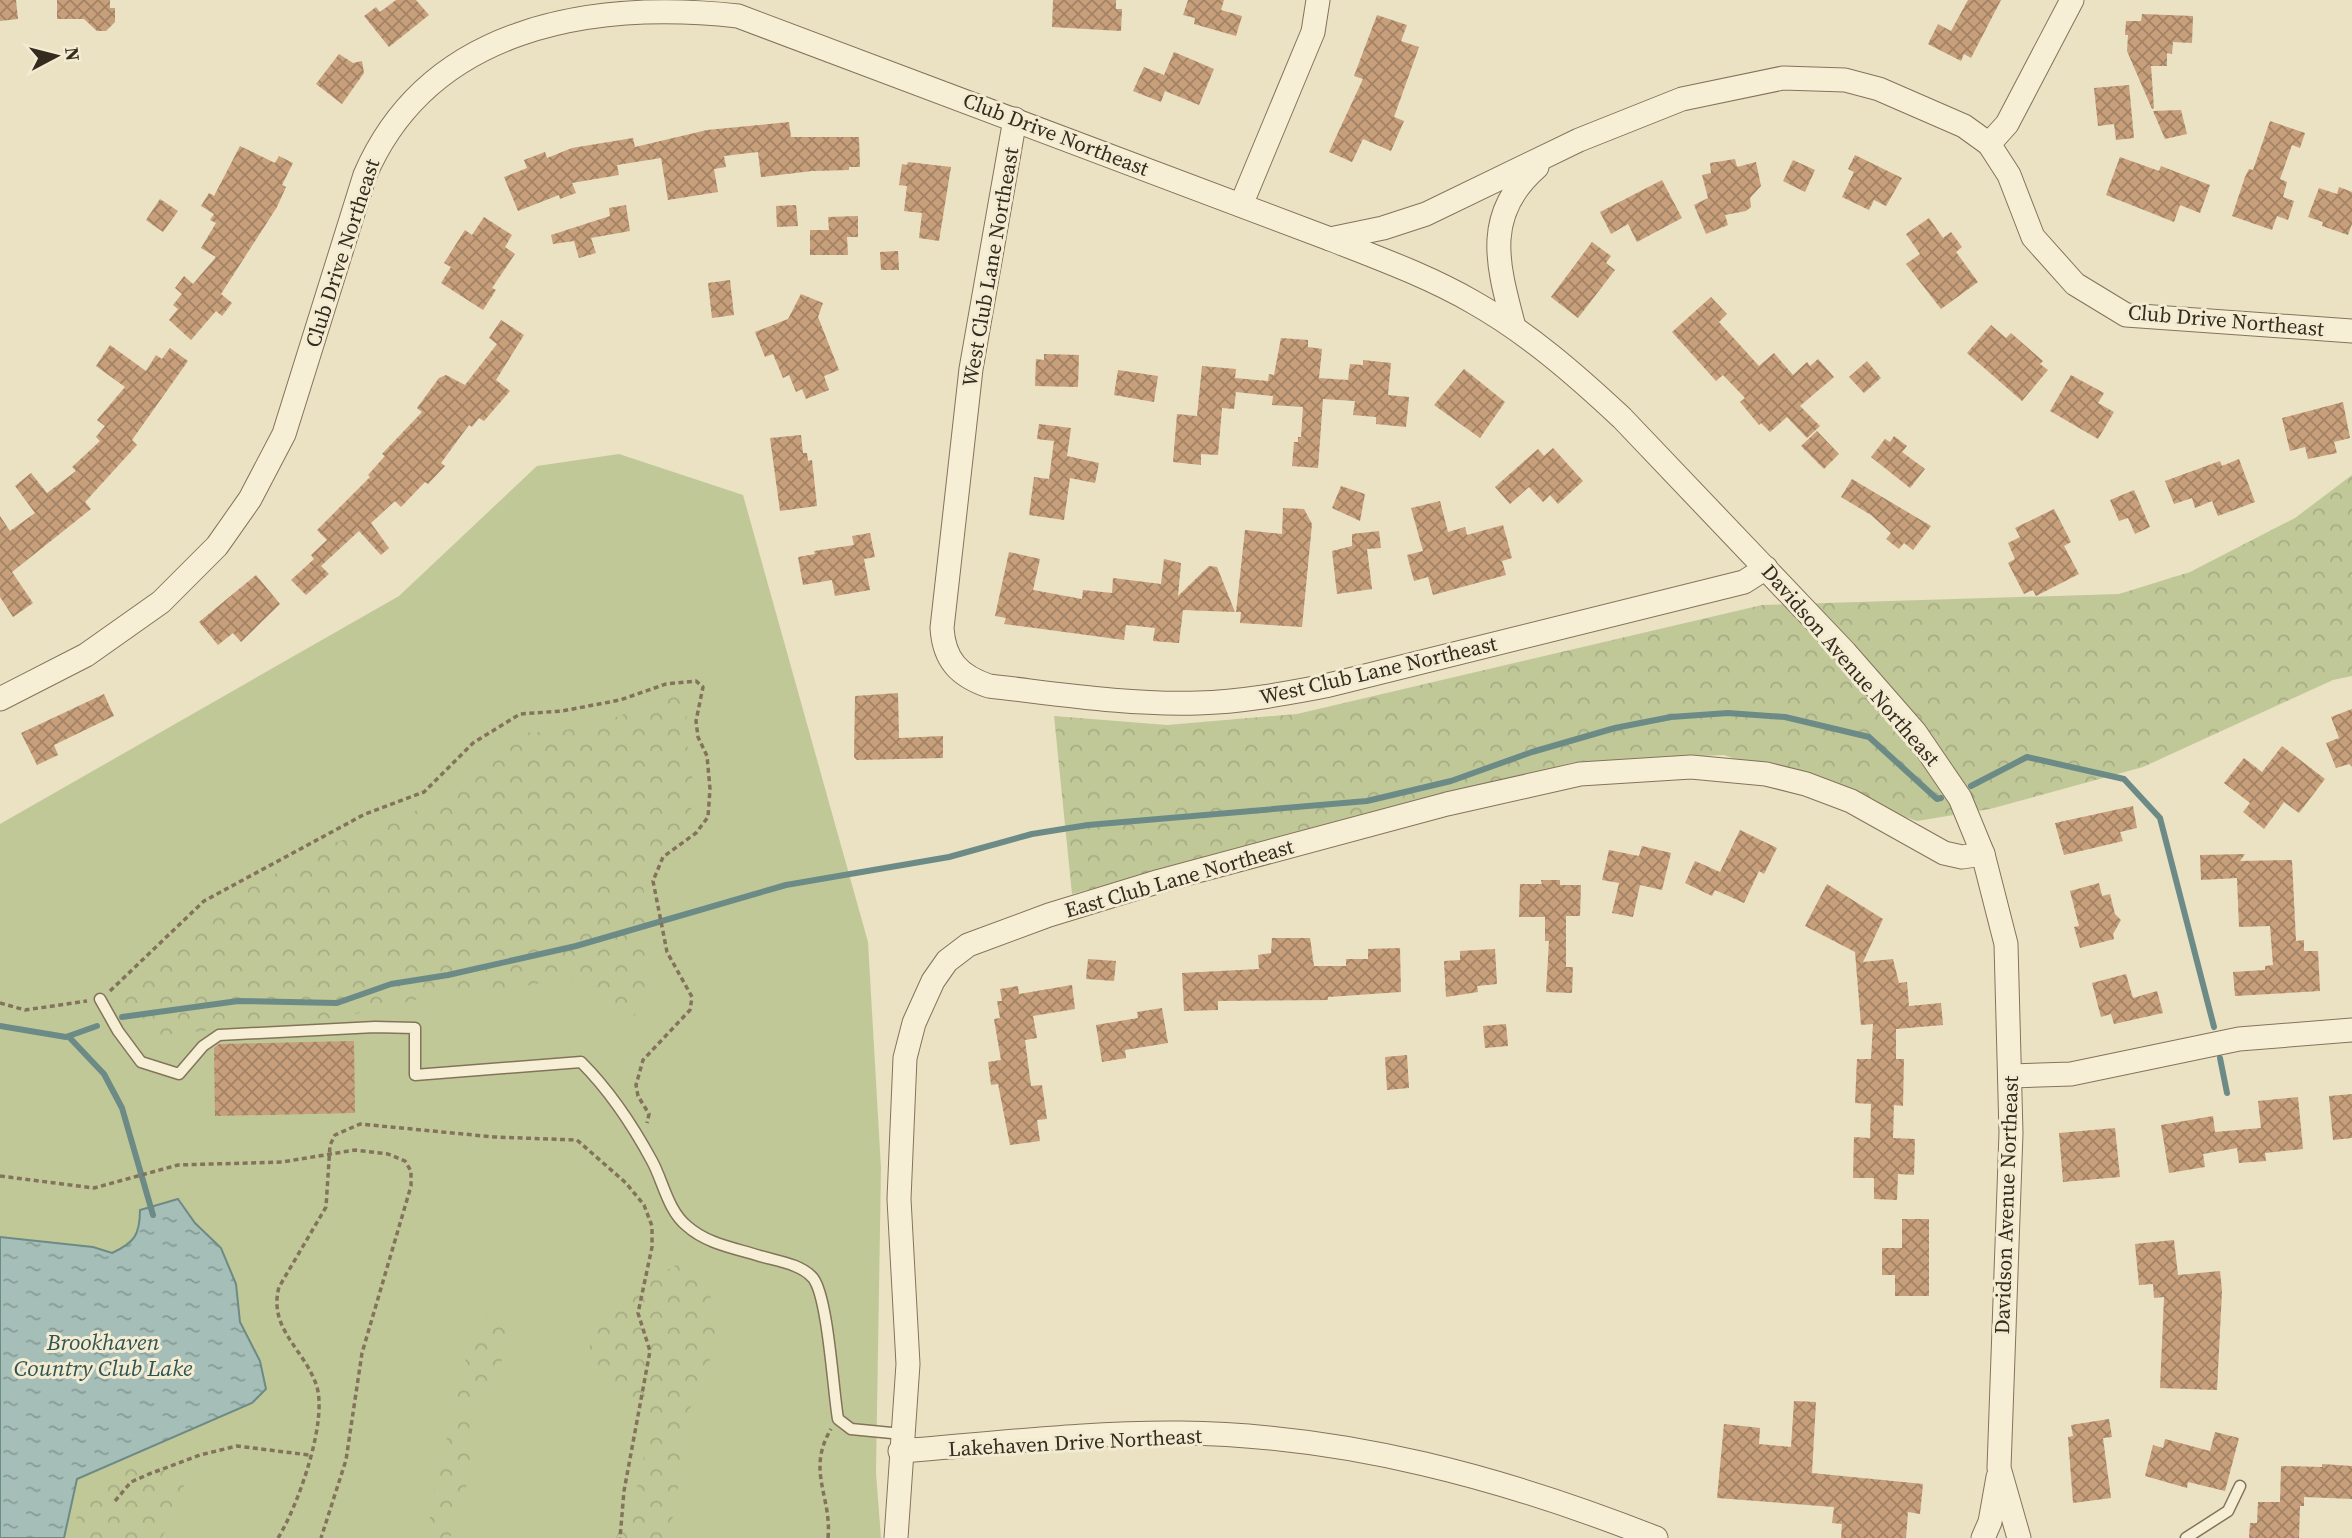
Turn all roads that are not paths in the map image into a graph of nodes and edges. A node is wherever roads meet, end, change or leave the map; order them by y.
1 (1318, 0) edge
2 (2072, 0) edge
3 (1015, 119) junction
4 (1989, 144) junction
5 (1556, 153) junction
6 (1241, 205) junction
7 (1330, 239) junction
8 (1514, 327) junction
9 (2352, 331) edge
10 (1766, 568) junction
11 (0, 699) edge
12 (1983, 854) junction
13 (100, 999) road end
14 (2352, 1030) edge
15 (2011, 1076) junction
16 (901, 1442) junction
17 (1999, 1468) junction
18 (2239, 1486) dead end
19 (896, 1538) edge
20 (1656, 1538) edge
21 (1983, 1538) edge
22 (2019, 1538) edge
23 (2186, 1538) edge

1 - 6 street
2 - 4 street
3 - 6 street, Club Drive Northeast
3 - 10 street, West Club Lane Northeast
3 - 11 street, Club Drive Northeast
4 - 5 street, Club Drive Northeast
4 - 9 street, Club Drive Northeast
5 - 7 street, Club Drive Northeast
5 - 8 street
6 - 7 street, Club Drive Northeast
7 - 8 street, Davidson Avenue Northeast
8 - 10 street, Davidson Avenue Northeast
10 - 12 street, Davidson Avenue Northeast
12 - 15 street, Davidson Avenue Northeast
12 - 16 street, East Club Lane Northeast
13 - 16 lane
14 - 15 street
15 - 17 street, Davidson Avenue Northeast
16 - 19 street, East Club Lane Northeast
16 - 20 street, Lakehaven Drive Northeast
17 - 21 street, Davidson Avenue Northeast
17 - 22 street, Davidson Avenue Northeast
18 - 23 lane

